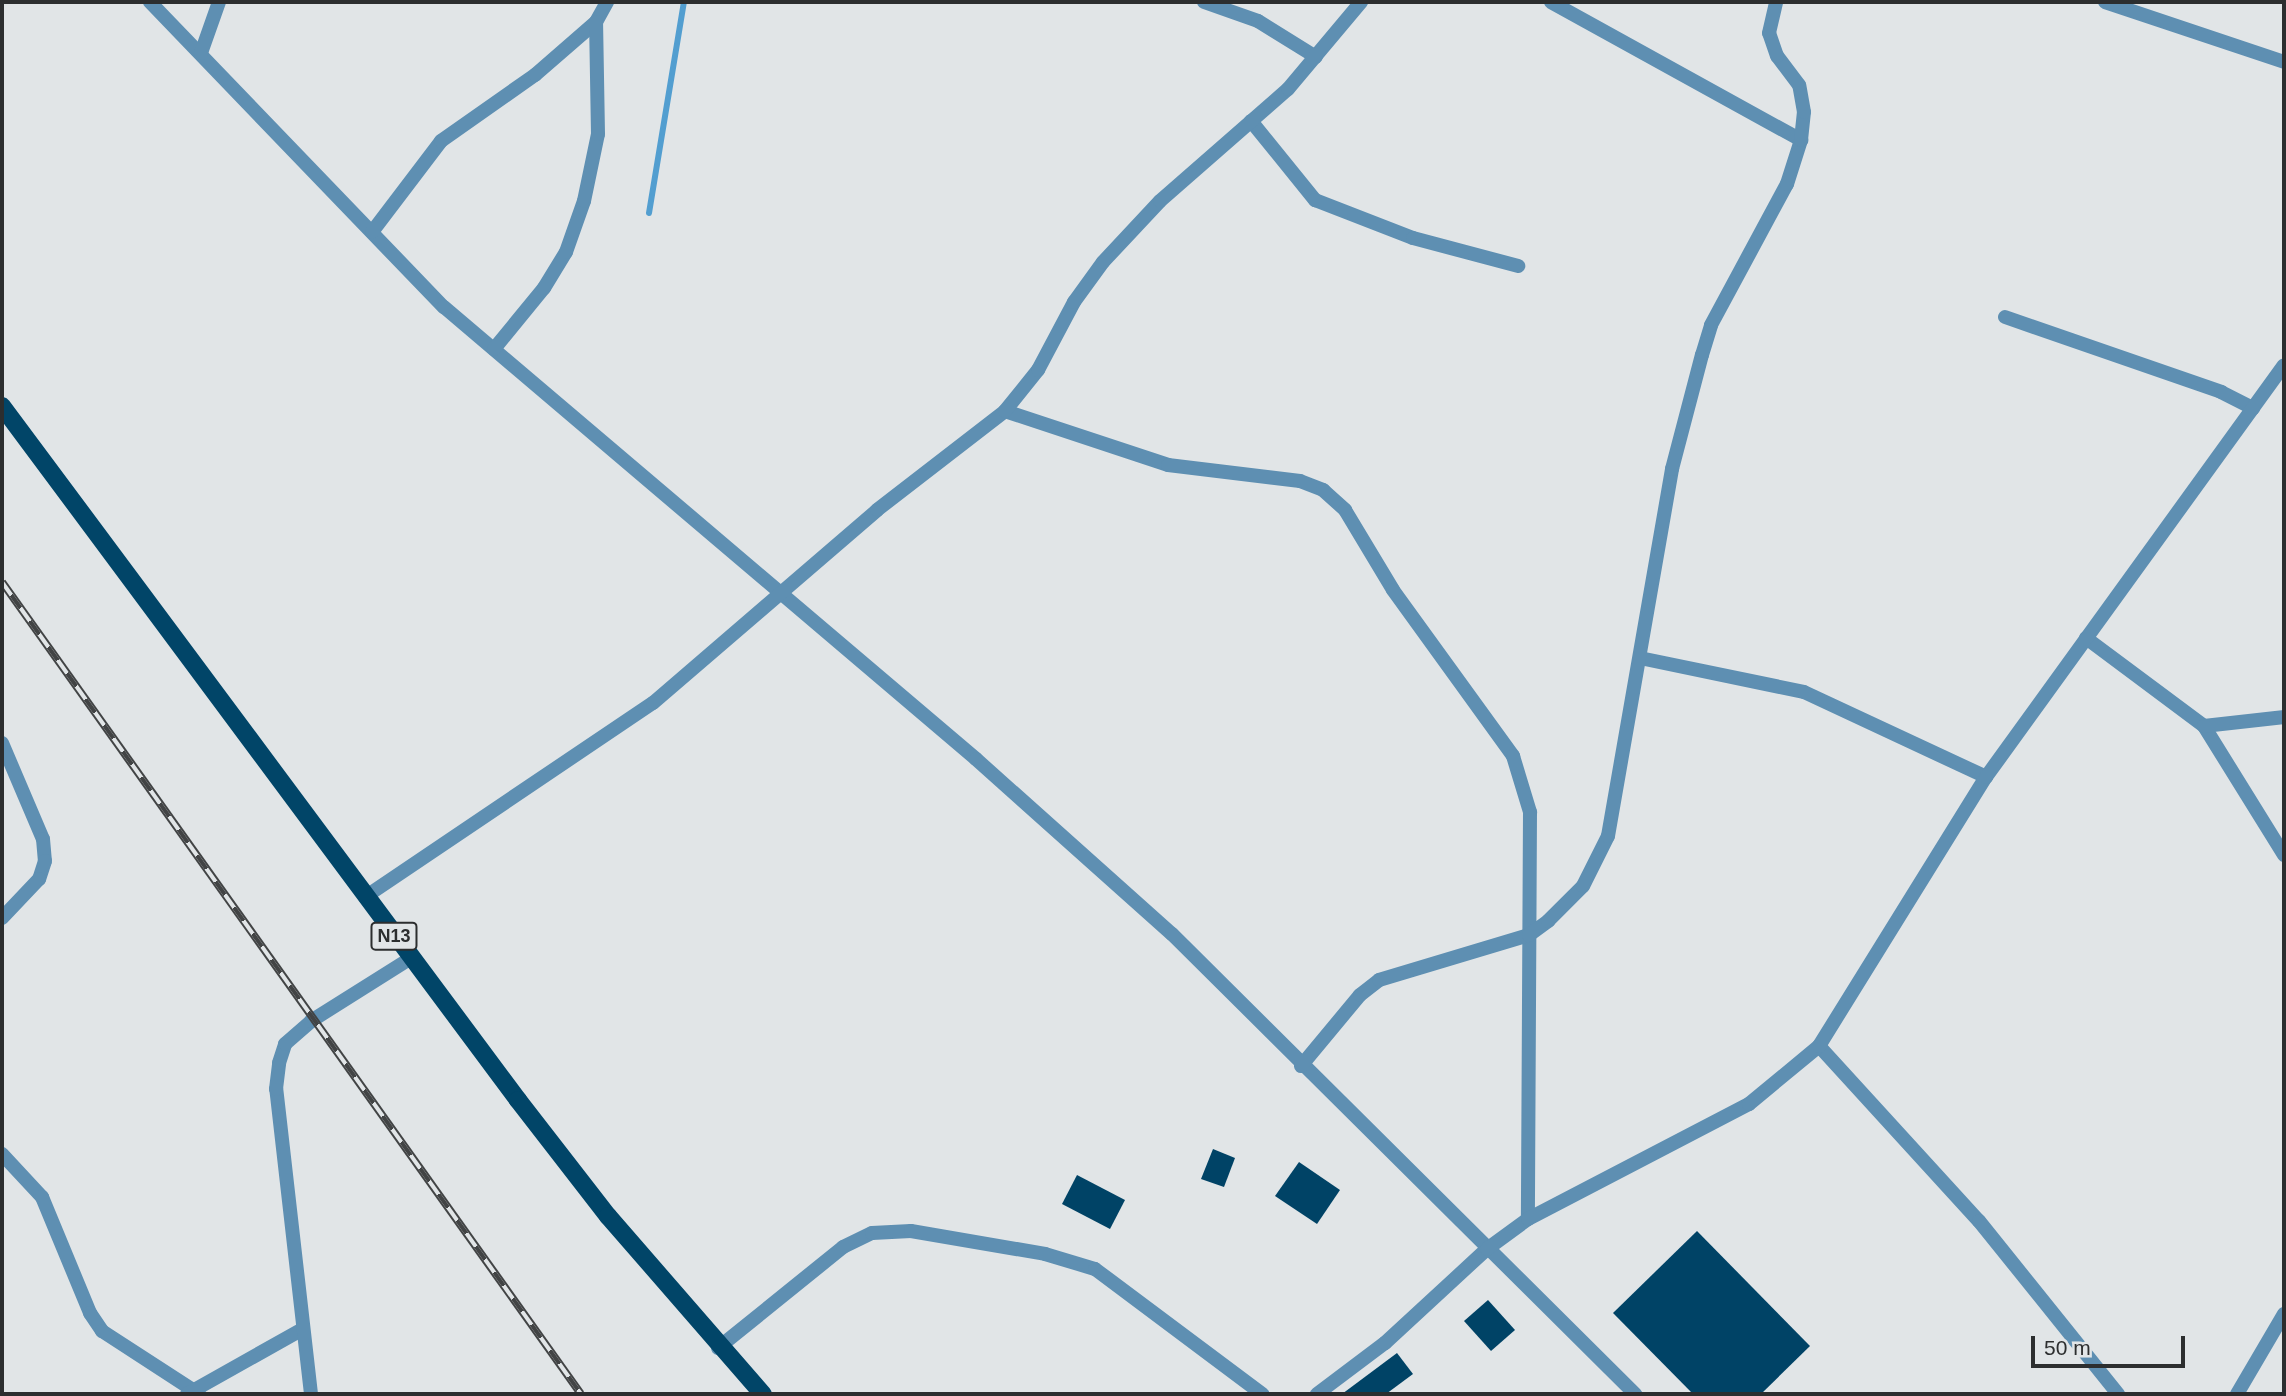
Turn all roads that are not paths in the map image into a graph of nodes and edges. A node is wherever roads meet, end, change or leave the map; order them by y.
1 (150, 2) edge
2 (219, 2) edge
3 (607, 2) edge
4 (1204, 2) edge
5 (1361, 2) edge
6 (1550, 2) edge
7 (1776, 2) edge
8 (2105, 2) edge
9 (596, 22) junction
10 (201, 53) junction
11 (1316, 57) junction
12 (2284, 62) edge
13 (1251, 121) junction
14 (1801, 140) junction
15 (372, 232) junction
16 (1518, 266) dead end
17 (2005, 317) dead end
18 (494, 349) junction
19 (2284, 365) edge
20 (2, 406) edge
21 (2253, 408) junction
22 (1005, 411) junction
23 (779, 592) junction
24 (2086, 638) junction
25 (1640, 658) junction
26 (2284, 717) edge
27 (2204, 726) junction
28 (2, 743) edge
29 (1986, 777) junction
30 (2284, 855) edge
31 (365, 897) junction
32 (2, 918) edge
33 (1529, 935) junction
34 (411, 958) junction
35 (1819, 1046) junction
36 (1301, 1066) junction
37 (2, 1154) edge
38 (1528, 1219) junction
39 (1487, 1249) junction
40 (2284, 1314) edge
41 (301, 1330) junction
42 (718, 1348) junction
43 (192, 1393) edge
44 (311, 1394) edge
45 (763, 1394) edge
46 (1262, 1394) edge
47 (1317, 1394) edge
48 (1635, 1394) edge
49 (2118, 1394) edge
50 (2237, 1394) edge

1 - 10 street
2 - 10 street
3 - 9 street
4 - 11 street
5 - 11 street
6 - 14 street
7 - 14 street
8 - 12 street
9 - 15 street
9 - 18 street
10 - 15 street
11 - 13 street
13 - 16 street
13 - 22 street
14 - 25 street
15 - 18 street
17 - 21 street
18 - 23 street
19 - 21 street
20 - 31 main road, N13
21 - 24 street
22 - 23 street
22 - 33 street
23 - 31 street
23 - 36 street
24 - 27 street
24 - 29 street
25 - 29 street
25 - 33 street
26 - 27 street
27 - 30 street
28 - 32 street
29 - 35 street
31 - 34 main road, N13
33 - 36 street
33 - 38 street
34 - 41 street
34 - 42 main road, N13
35 - 38 street
35 - 49 street
36 - 39 street
37 - 43 street
38 - 39 street
39 - 47 street
39 - 48 street
40 - 50 street
41 - 43 street
41 - 44 street
42 - 45 main road, N13
42 - 46 street

